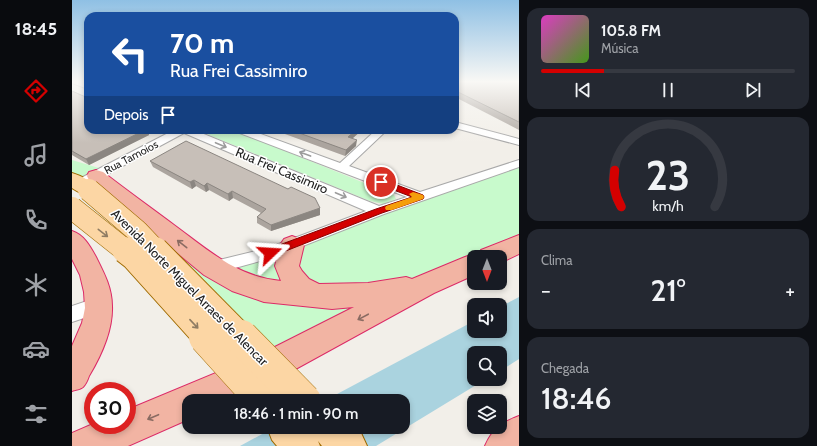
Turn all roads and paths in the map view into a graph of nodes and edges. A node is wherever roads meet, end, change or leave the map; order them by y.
1 (459, 126) edge
2 (175, 134) edge
3 (196, 134) edge
4 (252, 134) edge
5 (378, 134) edge
6 (519, 142) edge
7 (519, 163) edge
8 (342, 167) junction
9 (82, 187) edge
10 (420, 197) junction
11 (379, 211) junction
12 (72, 240) edge
13 (519, 244) edge
14 (292, 245) junction
15 (506, 250) edge
16 (467, 267) edge
17 (213, 268) junction
18 (425, 285) junction
19 (316, 296) junction
20 (99, 305) junction
21 (72, 314) edge
22 (72, 369) edge
23 (244, 378) junction
24 (206, 394) edge
25 (258, 394) edge
26 (297, 394) edge
27 (182, 404) edge
28 (292, 434) edge
29 (336, 434) edge
30 (519, 434) edge
31 (85, 446) edge
32 (301, 446) edge
33 (348, 446) edge
34 (504, 446) edge

1 - 6 street
2 - 9 street, Rua Tamoios
3 -> 11 street, Rua Frei Cassimiro
8 -> 4 street, Rua Frei Cassimiro
5 - 8 street
7 - 10 street
8 - 10 street, Rua Frei Cassimiro
17 -> 9 highway
9 -> 23 main road, Avenida Norte Miguel Arraes de Alencar, bridge
9 - 26 main road, Avenida Norte Miguel Arraes de Alencar, bridge
10 - 11 street
11 - 14 street
12 - 20 highway
13 - 15 highway
14 - 17 street
14 - 19 highway
16 - 18 highway
17 - 19 highway
18 - 19 highway
18 -> 23 highway
20 - 21 street
20 - 22 highway
23 - 24 highway
23 - 25 main road, Avenida Norte Miguel Arraes de Alencar, bridge
27 -> 31 highway
28 - 32 main road
29 - 33 main road
30 - 34 highway

